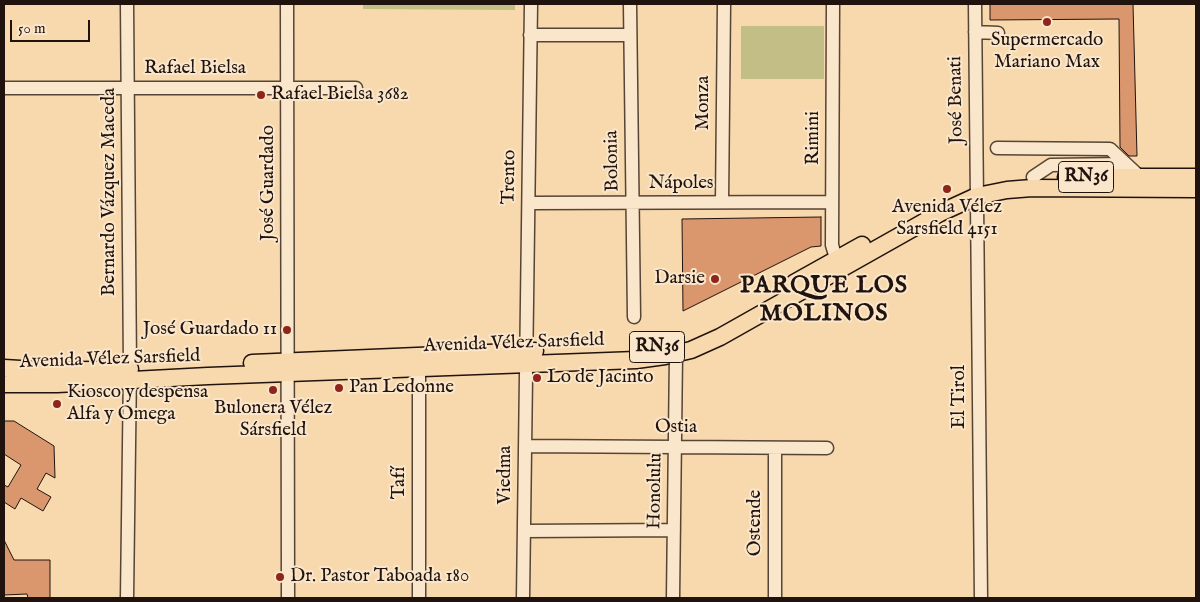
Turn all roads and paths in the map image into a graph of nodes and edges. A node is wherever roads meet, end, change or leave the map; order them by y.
1 (128, 4) edge
2 (287, 4) edge
3 (531, 4) edge
4 (630, 4) edge
5 (724, 4) edge
6 (833, 4) edge
7 (975, 4) edge
8 (975, 32) junction
9 (998, 33) dead end
10 (530, 34) junction
11 (630, 36) junction
12 (4, 88) edge
13 (127, 88) junction
14 (287, 88) junction
15 (356, 88) dead end
16 (997, 148) dead end
17 (1070, 148) junction
18 (1124, 164) junction
19 (1070, 165) junction
20 (1140, 177) junction
21 (1196, 177) edge
22 (1033, 178) junction
23 (1196, 189) edge
24 (977, 191) junction
25 (529, 202) junction
26 (632, 202) junction
27 (722, 202) junction
28 (832, 202) junction
29 (838, 265) junction
30 (634, 317) dead end
31 (676, 354) junction
32 (526, 357) junction
33 (4, 368) edge
34 (288, 368) junction
35 (419, 368) junction
36 (130, 374) junction
37 (4, 384) edge
38 (525, 446) junction
39 (675, 447) junction
40 (775, 448) junction
41 (827, 448) dead end
42 (674, 530) junction
43 (525, 531) junction
44 (127, 598) edge
45 (288, 598) edge
46 (419, 598) edge
47 (523, 598) edge
48 (673, 598) edge
49 (775, 598) edge
50 (981, 598) edge

1 - 13 street, Bernardo Vázquez Maceda
2 - 14 street, José Guardado
3 - 10 street, Trento
4 - 11 street, Bolonia
5 - 27 street, Monza
6 - 28 street, Rimini
7 - 8 street, José Benati
8 - 9 street
8 - 24 street, José Benati
10 - 11 street
10 - 25 street, Trento
11 - 26 street, Bolonia
12 - 13 street, Rafael Bielsa
13 - 14 street, Rafael Bielsa
13 - 36 street, Bernardo Vázquez Maceda
14 - 15 street, Rafael Bielsa
14 - 34 street, José Guardado
16 - 17 street
17 - 18 street
17 - 19 street
18 - 19 street
18 - 20 street
19 - 22 street
20 - 21 main road, Avenida Vélez Sarsfield / RN36
20 - 22 main road, Avenida Vélez Sarsfield / RN36
22 - 24 main road, Avenida Vélez Sarsfield / RN36
23 - 24 main road, Avenida Vélez Sarsfield / RN36
24 - 29 main road, Avenida Vélez Sarsfield / RN36
24 - 50 street, El Tirol
25 - 26 street, Nápoles
25 - 32 street, Trento
26 - 27 street, Nápoles
26 - 30 street, Bolonia
27 - 28 street, Nápoles
28 - 29 street, Rimini
29 - 31 main road, Avenida Vélez Sarsfield / RN36
29 - 32 main road, Avenida Vélez Sarsfield / RN36
31 - 32 main road, Avenida Vélez Sarsfield / RN36
31 - 39 street, Honolulu
32 - 34 main road, Avenida Vélez Sarsfield / RN36
32 - 35 main road, Avenida Vélez Sarsfield / RN36
32 - 38 street, Viedma
33 - 36 main road, Avenida Vélez Sarsfield / RN36
34 - 35 main road, Avenida Vélez Sarsfield / RN36
34 - 36 main road, Avenida Vélez Sarsfield / RN36
34 - 45 street, José Guardado
35 - 46 street, Tafí
36 - 37 main road, Avenida Vélez Sarsfield / RN36
36 - 44 street, Bernardo Vázquez Maceda
38 - 39 street, Ostia
38 - 43 street, Viedma
39 - 40 street, Ostia
39 - 42 street, Honolulu
40 - 41 street, Ostia
40 - 49 street, Ostende
42 - 43 street
42 - 48 street, Honolulu
43 - 47 street, Viedma

